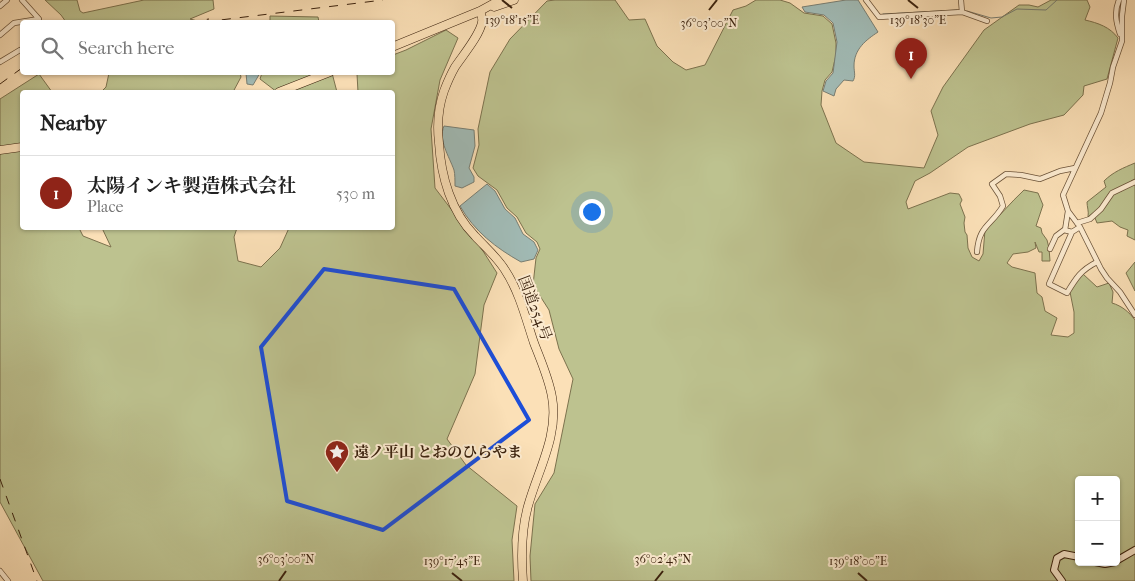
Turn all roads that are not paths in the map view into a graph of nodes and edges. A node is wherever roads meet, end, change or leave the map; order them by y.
1 (6, 0) edge
2 (22, 0) edge
3 (500, 0) edge
4 (514, 0) edge
5 (866, 0) edge
6 (961, 0) edge
7 (1119, 0) edge
8 (1124, 0) edge
9 (0, 6) edge
10 (480, 11) junction
11 (962, 12) junction
12 (33, 20) edge
13 (987, 21) dead end
14 (20, 22) edge
15 (0, 35) edge
16 (1122, 38) junction
17 (395, 45) edge
18 (20, 50) dead end
19 (0, 62) edge
20 (322, 75) edge
21 (284, 90) edge
22 (20, 147) edge
23 (0, 150) edge
24 (1075, 168) junction
25 (1135, 182) edge
26 (1068, 211) junction
27 (1079, 225) junction
28 (1065, 230) junction
29 (1072, 232) junction
30 (1050, 250) dead end
31 (978, 252) dead end
32 (1097, 262) junction
33 (1135, 315) edge
34 (1135, 550) edge
35 (1075, 556) edge
36 (1120, 559) edge
37 (0, 572) edge
38 (8, 581) edge
39 (523, 581) edge
40 (1062, 581) edge

1 - 9 street
2 - 12 street
3 - 10 highway
4 - 10 highway
5 - 11 street
6 - 11 street
7 - 16 street
8 - 16 street
10 - 17 highway
10 - 39 highway, 国道254号
11 - 13 street
14 - 15 street
16 - 24 street
18 - 19 street
20 - 21 highway
22 - 23 highway
24 - 26 street
24 - 31 street
25 - 27 street
26 - 27 street
26 - 28 street
27 - 29 street
27 - 32 street
28 - 29 street
28 - 30 street
29 - 32 street
32 - 33 street
34 - 36 street
35 - 40 street
37 - 38 street

